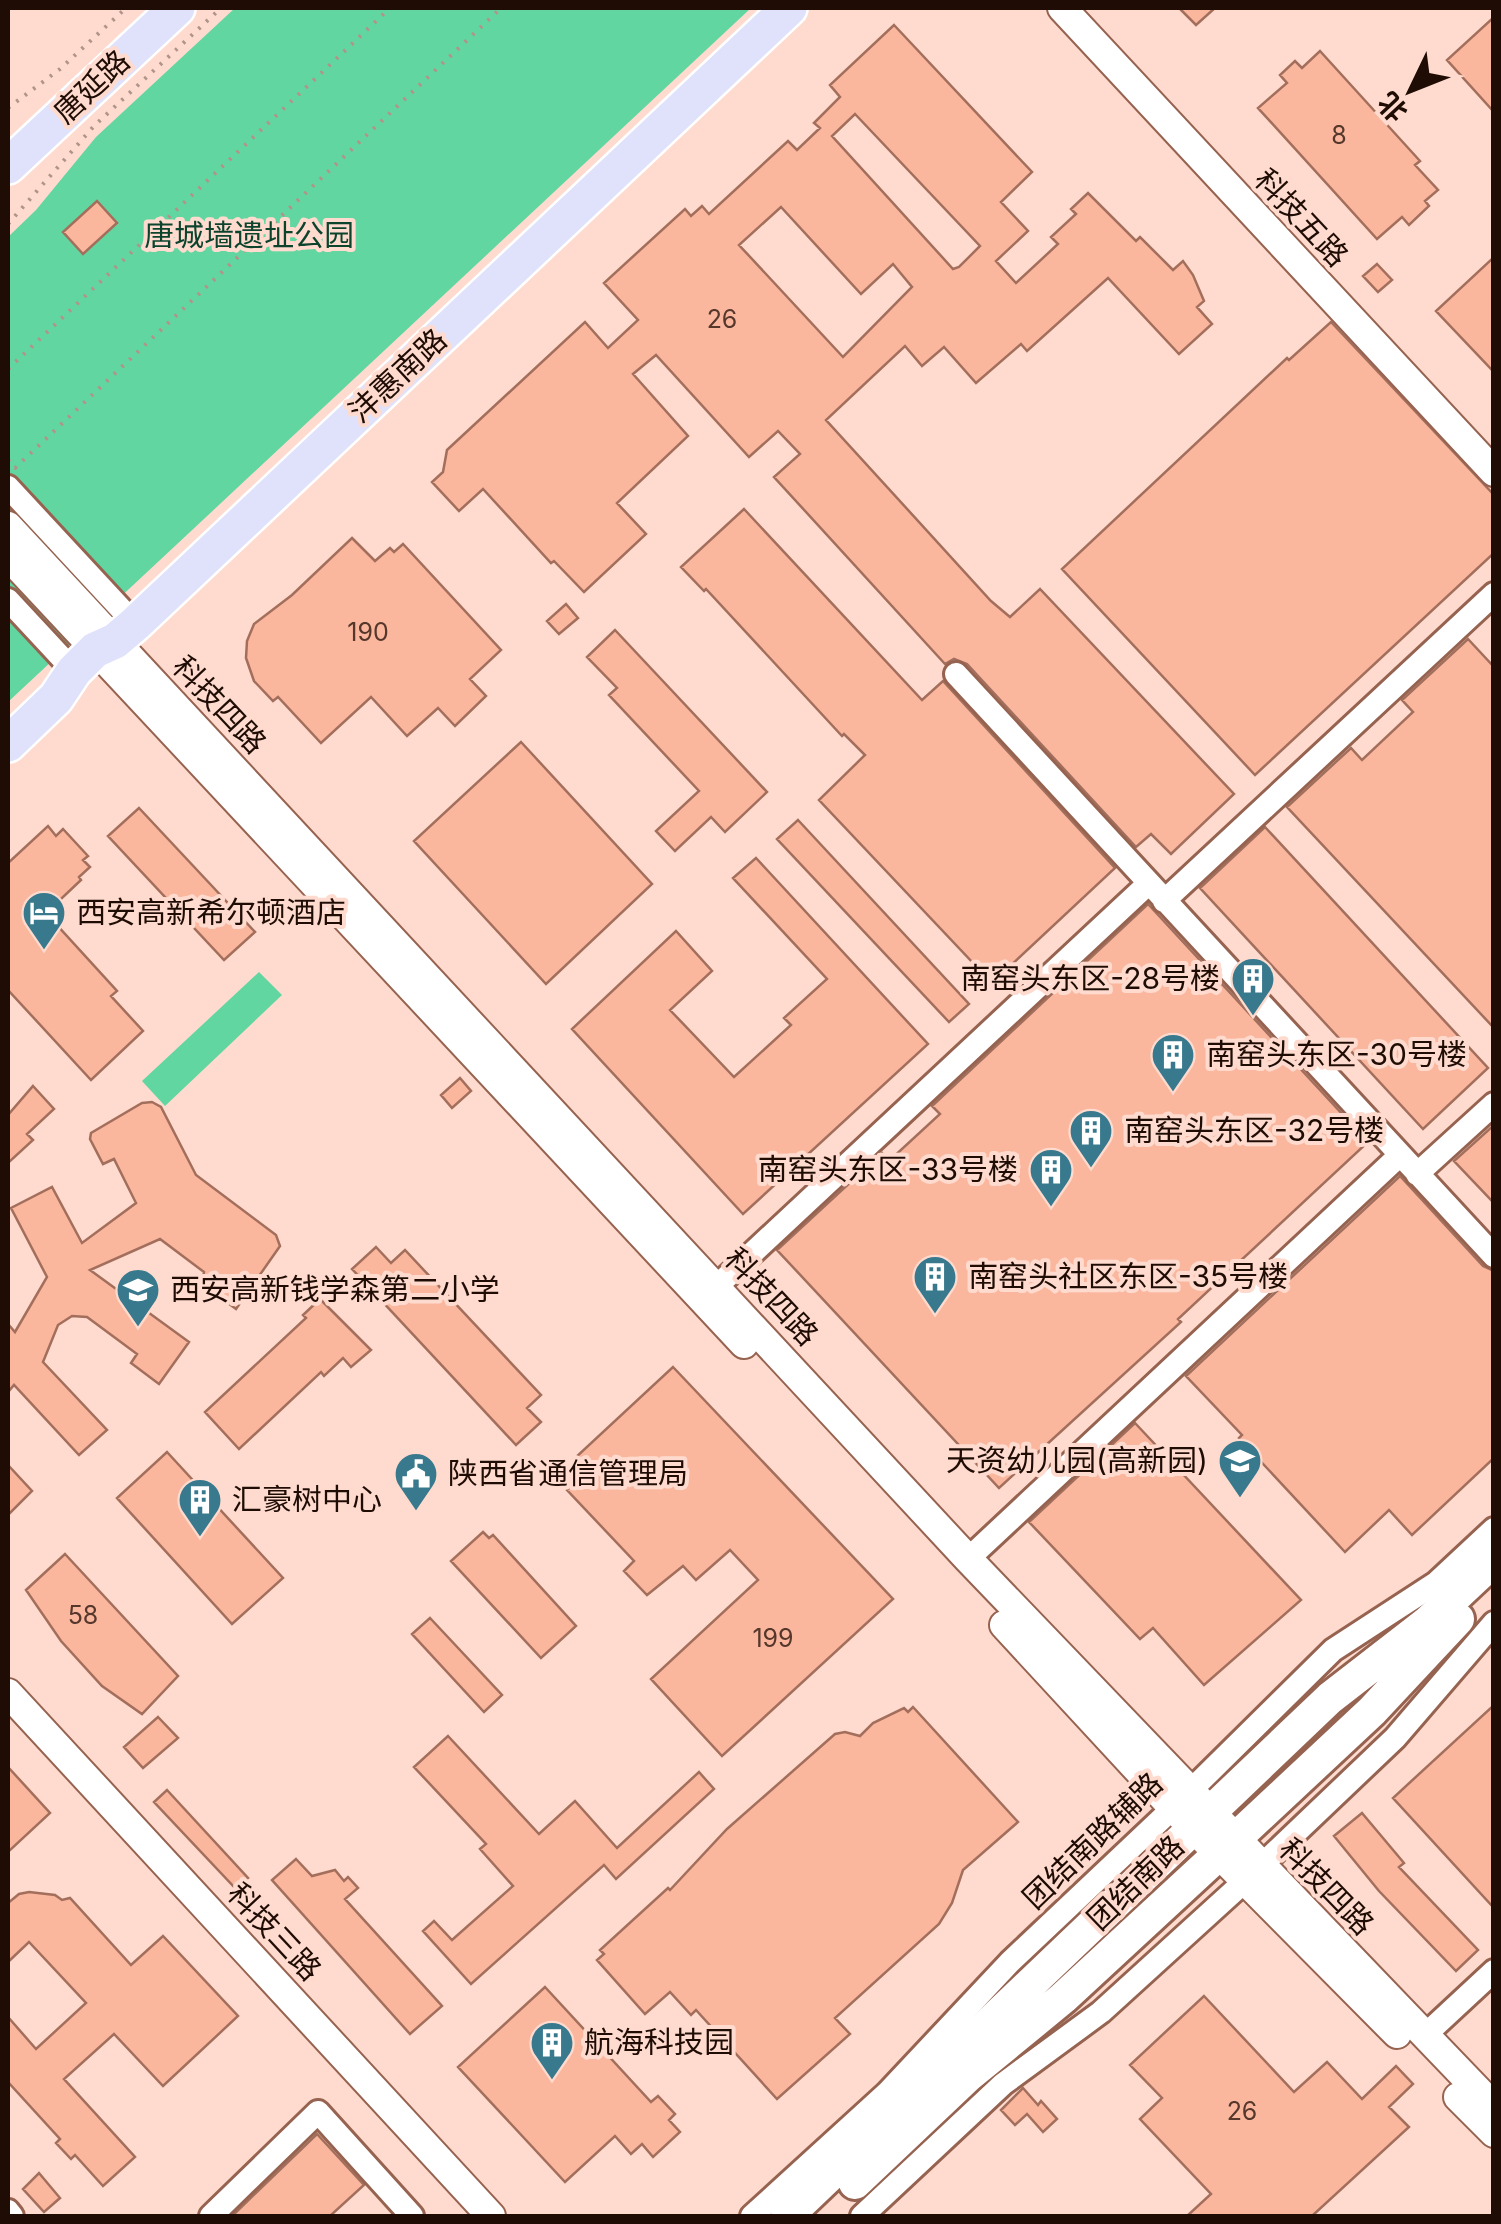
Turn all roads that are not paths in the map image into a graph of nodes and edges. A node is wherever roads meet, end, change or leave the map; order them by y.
1 (176, 8) edge
2 (790, 8) edge
3 (1062, 8) edge
4 (8, 166) edge
5 (1494, 472) edge
6 (8, 487) edge
7 (8, 526) edge
8 (8, 556) edge
9 (1494, 594) edge
10 (8, 600) edge
11 (105, 647) junction
12 (956, 674) dead end
13 (8, 744) edge
14 (1156, 892) junction
15 (1494, 1104) edge
16 (1399, 1156) junction
17 (1417, 1174) junction
18 (1494, 1256) edge
19 (716, 1286) junction
20 (1494, 1529) edge
21 (968, 1560) junction
22 (1494, 1560) edge
23 (1494, 1586) edge
24 (1494, 1624) edge
25 (8, 1693) edge
26 (1191, 1810) junction
27 (1227, 1846) junction
28 (1253, 1873) junction
29 (1494, 1972) edge
30 (1424, 2036) junction
31 (1494, 2106) edge
32 (1494, 2132) edge
33 (211, 2216) edge
34 (412, 2216) edge
35 (491, 2216) edge
36 (752, 2216) edge
37 (787, 2216) edge
38 (819, 2216) edge
39 (862, 2216) edge

1 - 4 main road, 唐延路
2 - 11 main road, 沣惠南路
3 - 5 street, 科技五路
6 - 11 street
7 - 11 street, 科技四路
8 - 11 street, 科技四路
9 - 14 street
10 - 11 street
11 - 13 main road, 沣惠南路
11 - 19 street, 科技四路
11 - 26 street, 科技四路
12 - 14 street
14 - 16 street
14 - 19 street
15 - 17 street
16 - 17 street
16 - 21 street
17 - 18 street
19 - 21 street, 科技四路
20 - 26 street, 团结南路辅路
21 - 26 street, 科技四路
22 - 26 main road, 团结南路
23 - 27 main road, 团结南路
24 - 28 street
25 - 35 street, 科技三路
26 - 27 street, 科技四路
26 - 36 street, 团结南路辅路
26 - 37 main road, 团结南路
27 - 28 street, 科技四路
27 - 38 main road, 团结南路
28 - 30 street, 科技四路
28 - 32 street, 科技四路
28 - 39 street
29 - 30 street
30 - 31 street, 科技四路
33 - 34 street

